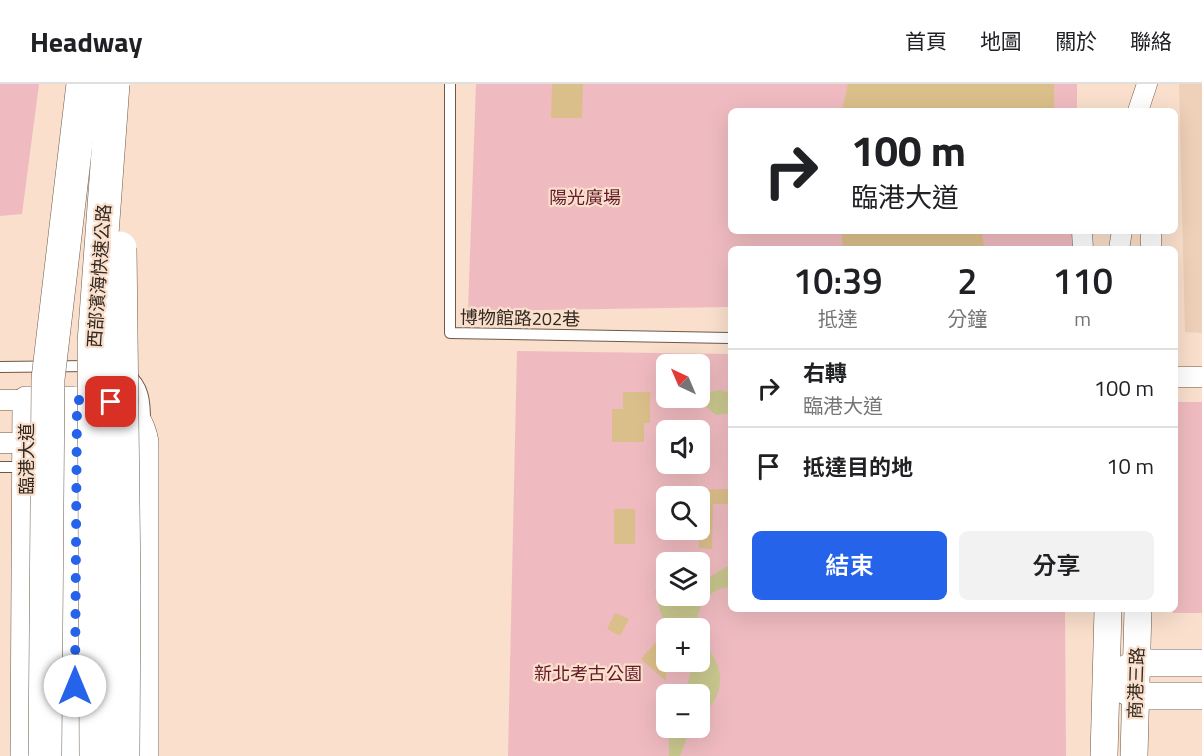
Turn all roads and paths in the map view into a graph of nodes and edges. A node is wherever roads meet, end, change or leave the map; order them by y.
1 (84, 84) edge
2 (116, 84) edge
3 (450, 84) edge
4 (1149, 84) edge
5 (1139, 108) edge
6 (1150, 108) edge
7 (728, 338) edge
8 (0, 367) edge
9 (1178, 377) edge
10 (1202, 377) edge
11 (13, 400) edge
12 (82, 400) junction
13 (146, 442) junction
14 (13, 455) edge
15 (73, 462) junction
16 (1108, 612) edge
17 (1138, 612) edge
18 (1137, 663) junction
19 (1202, 663) edge
20 (1106, 680) junction
21 (1136, 696) junction
22 (1202, 696) edge
23 (24, 756) edge
24 (45, 756) edge
25 (67, 756) edge
26 (75, 756) edge
27 (86, 756) edge
28 (96, 756) edge
29 (123, 756) edge
30 (145, 756) edge
31 (1104, 756) edge
32 (1134, 756) edge

1 - 24 highway, bridge
1 - 25 highway, 西部濱海快速公路, bridge
2 - 28 highway, 西部濱海快速公路, bridge
2 - 29 highway, bridge
3 - 7 lane, 博物館路202巷
4 - 5 street
4 - 6 street
8 - 13 lane
9 - 10 street
11 - 12 street, 臨港大道
11 - 14 street, 臨港大道
12 - 13 street, 臨港大道
12 - 15 street
13 - 30 street, 臨港大道
14 - 15 street
14 - 15 lane
14 - 23 street, 臨港大道
15 - 26 street
15 - 27 street
16 - 20 street, 商港三路
17 - 18 street, 商港三路
18 - 19 street
18 - 20 street
18 - 21 street, 商港三路
20 - 21 street
20 - 31 street, 商港三路
21 - 22 street
21 - 32 street, 商港三路

